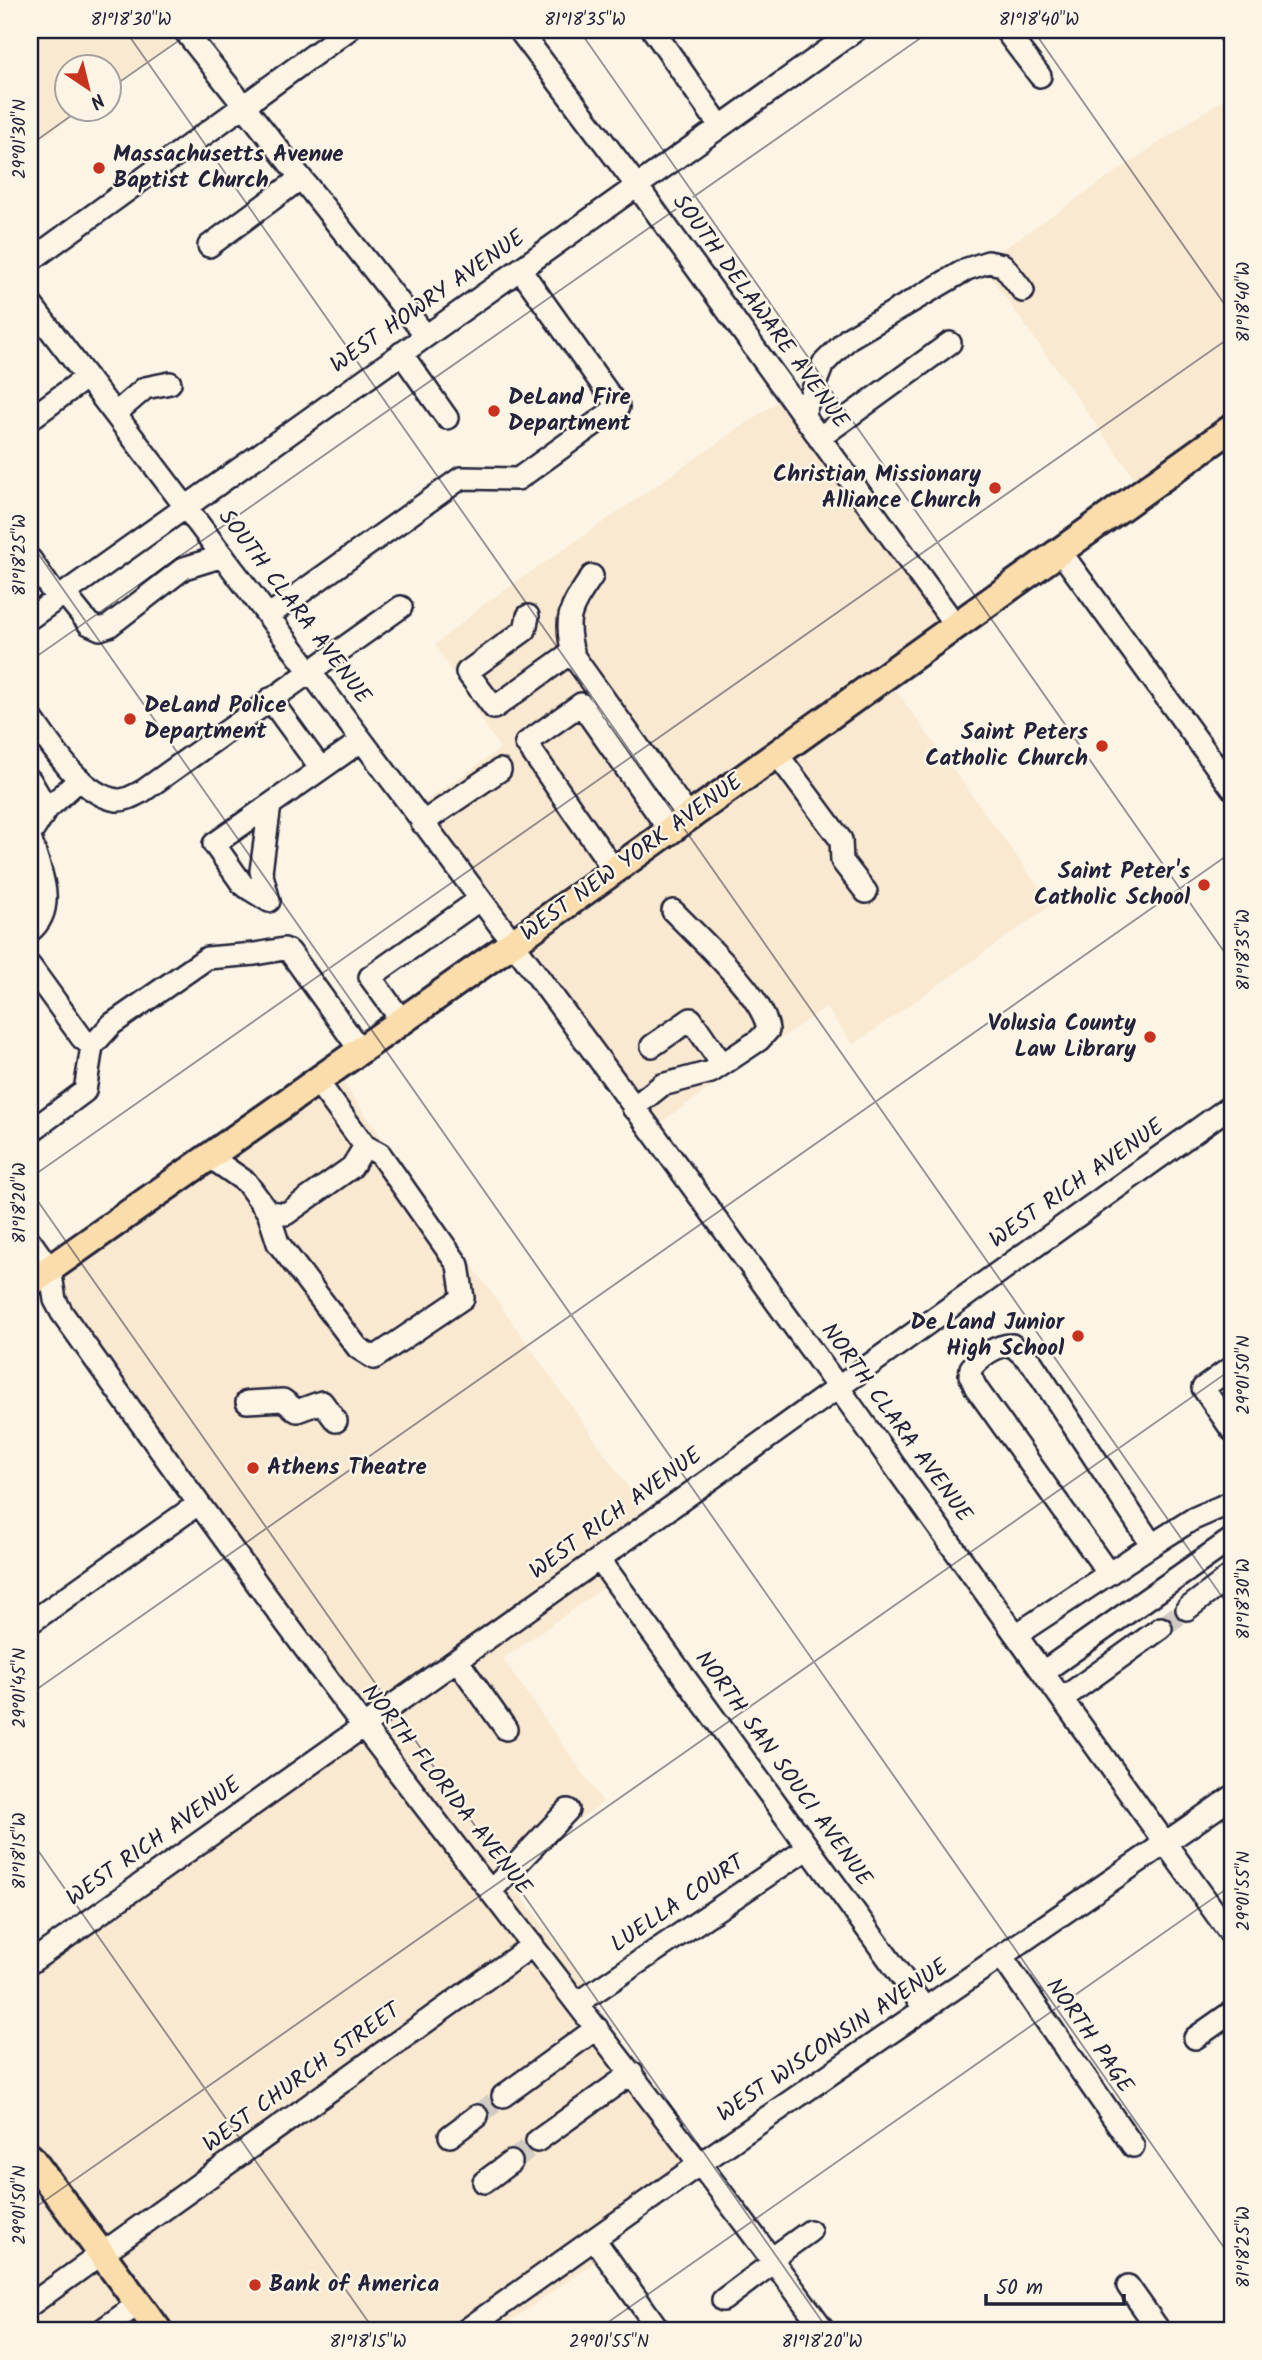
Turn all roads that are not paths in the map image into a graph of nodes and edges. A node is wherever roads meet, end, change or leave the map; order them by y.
1 (184, 30) edge
2 (348, 30) edge
3 (519, 30) edge
4 (653, 30) edge
5 (856, 30) edge
6 (1004, 30) edge
7 (1228, 30) edge
8 (1232, 36) edge
9 (1040, 76) dead end
10 (244, 105) junction
11 (720, 126) junction
12 (301, 178) junction
13 (637, 186) junction
14 (209, 246) dead end
15 (30, 261) edge
16 (520, 269) junction
17 (1023, 290) dead end
18 (30, 303) edge
19 (426, 336) junction
20 (950, 343) dead end
21 (401, 353) junction
22 (86, 377) junction
23 (170, 383) dead end
24 (115, 414) junction
25 (803, 415) junction
26 (447, 418) dead end
27 (30, 419) edge
28 (1232, 428) edge
29 (820, 438) junction
30 (186, 507) junction
31 (1060, 551) junction
32 (223, 556) junction
33 (30, 559) edge
34 (592, 576) dead end
35 (61, 596) junction
36 (401, 607) dead end
37 (268, 616) junction
38 (528, 616) dead end
39 (30, 618) edge
40 (956, 626) junction
41 (573, 651) junction
42 (309, 671) junction
43 (270, 699) junction
44 (30, 716) edge
45 (361, 741) junction
46 (777, 754) junction
47 (321, 769) junction
48 (500, 770) dead end
49 (1229, 777) edge
50 (80, 779) junction
51 (30, 780) edge
52 (270, 806) dead end
53 (47, 809) junction
54 (422, 823) junction
55 (679, 824) junction
56 (30, 837) edge
57 (614, 870) junction
58 (866, 892) dead end
59 (479, 900) junction
60 (673, 911) dead end
61 (30, 931) edge
62 (512, 944) junction
63 (30, 966) edge
64 (402, 1021) junction
65 (92, 1045) junction
66 (652, 1046) dead end
67 (360, 1051) junction
68 (722, 1064) junction
69 (317, 1081) junction
70 (1232, 1105) edge
71 (633, 1108) junction
72 (30, 1132) edge
73 (365, 1146) junction
74 (209, 1157) junction
75 (268, 1212) junction
76 (30, 1241) edge
77 (40, 1276) edge
78 (1232, 1367) edge
79 (838, 1387) junction
80 (247, 1402) dead end
81 (336, 1421) dead end
82 (1232, 1430) edge
83 (1232, 1502) edge
84 (198, 1504) junction
85 (1232, 1539) edge
86 (1152, 1545) junction
87 (598, 1559) junction
88 (1109, 1574) junction
89 (1232, 1576) edge
90 (1187, 1609) tunnel mouth
91 (30, 1623) edge
92 (1161, 1628) tunnel mouth
93 (1016, 1635) junction
94 (457, 1660) junction
95 (1043, 1672) junction
96 (1062, 1699) junction
97 (363, 1726) junction
98 (506, 1729) dead end
99 (1232, 1797) edge
100 (568, 1810) dead end
101 (1166, 1844) junction
102 (808, 1848) junction
103 (491, 1891) junction
104 (1232, 1936) edge
105 (533, 1945) junction
106 (1002, 1957) junction
107 (30, 1963) edge
108 (578, 2003) junction
109 (925, 2009) junction
110 (1232, 2012) edge
111 (597, 2028) junction
112 (1195, 2038) dead end
113 (632, 2073) junction
114 (503, 2096) tunnel mouth
115 (477, 2116) tunnel mouth
116 (450, 2136) dead end
117 (537, 2141) tunnel mouth
118 (1133, 2146) dead end
119 (30, 2157) edge
120 (511, 2162) tunnel mouth
121 (701, 2163) junction
122 (484, 2182) dead end
123 (810, 2231) dead end
124 (594, 2239) junction
125 (102, 2254) junction
126 (773, 2260) junction
127 (1128, 2286) dead end
128 (723, 2300) dead end
129 (138, 2304) junction
130 (30, 2305) edge
131 (102, 2330) edge
132 (158, 2330) edge
133 (466, 2330) edge
134 (659, 2330) edge
135 (824, 2330) edge
136 (1160, 2330) edge

1 - 10 street
2 - 10 street
3 - 13 street, SOUTH DELAWARE AVENUE
4 - 11 street
5 - 11 street, WEST HOWRY AVENUE
6 - 9 street
7 - 8 street
10 - 12 street
10 - 15 street
11 - 13 street, WEST HOWRY AVENUE
12 - 14 street
12 - 19 street
13 - 16 street, WEST HOWRY AVENUE
13 - 25 street, SOUTH DELAWARE AVENUE
16 - 19 street, WEST HOWRY AVENUE
16 - 37 street
17 - 25 street
18 - 22 street, SOUTH CLARA AVENUE
19 - 21 street, WEST HOWRY AVENUE
20 - 29 street
21 - 26 street
21 - 30 street, WEST HOWRY AVENUE
22 - 24 street, SOUTH CLARA AVENUE
22 - 27 street
23 - 24 street
24 - 30 street, SOUTH CLARA AVENUE
25 - 29 street, SOUTH DELAWARE AVENUE
28 - 31 main road, WEST NEW YORK AVENUE
29 - 40 street, SOUTH DELAWARE AVENUE
30 - 32 street, SOUTH CLARA AVENUE
30 - 35 street, WEST HOWRY AVENUE
31 - 40 main road, WEST NEW YORK AVENUE
31 - 49 street
32 - 35 street
32 - 37 street, SOUTH CLARA AVENUE
33 - 35 street
34 - 41 street
35 - 39 street, WEST HOWRY AVENUE
36 - 42 street
37 - 42 street, SOUTH CLARA AVENUE
38 - 41 street
40 - 46 main road, WEST NEW YORK AVENUE
41 - 55 street
42 - 43 street
42 - 45 street, SOUTH CLARA AVENUE
43 - 47 street
43 - 50 street
44 - 50 street
45 - 47 street
45 - 54 street, SOUTH CLARA AVENUE
46 - 55 main road, WEST NEW YORK AVENUE
46 - 58 street
47 - 52 street
48 - 54 street
50 - 53 street
51 - 53 street
53 - 56 street
54 - 59 street, SOUTH CLARA AVENUE
55 - 57 main road, WEST NEW YORK AVENUE
55 - 57 street
56 - 61 street
57 - 62 main road, WEST NEW YORK AVENUE
59 - 62 street, SOUTH CLARA AVENUE
59 - 64 street
60 - 68 street
62 - 64 main road, WEST NEW YORK AVENUE
62 - 71 street, NORTH CLARA AVENUE
63 - 65 street
64 - 67 main road, WEST NEW YORK AVENUE
65 - 67 street
65 - 72 street
66 - 68 street
67 - 69 main road, WEST NEW YORK AVENUE
68 - 71 street
69 - 73 street
69 - 74 main road, WEST NEW YORK AVENUE
70 - 79 street, WEST RICH AVENUE
71 - 79 street, NORTH CLARA AVENUE
73 - 75 street
73 - 75 street
74 - 75 street
74 - 77 main road, WEST NEW YORK AVENUE
76 - 77 street
77 - 84 street, NORTH FLORIDA AVENUE
78 - 82 street
79 - 87 street, WEST RICH AVENUE
79 - 93 street, NORTH CLARA AVENUE
80 - 81 street
83 - 86 street
84 - 91 street
84 - 97 street, NORTH FLORIDA AVENUE
85 - 95 street
86 - 88 street
86 - 88 street
87 - 94 street, WEST RICH AVENUE
87 - 102 street, NORTH SAN SOUCI AVENUE
88 - 93 street
89 - 90 street
92 - 96 street
93 - 95 street, NORTH CLARA AVENUE
94 - 97 street, WEST RICH AVENUE
94 - 98 street
95 - 96 street, NORTH CLARA AVENUE
96 - 101 street, NORTH CLARA AVENUE
97 - 103 street, NORTH FLORIDA AVENUE
97 - 107 street, WEST RICH AVENUE
99 - 101 street, WEST WISCONSIN AVENUE
100 - 103 street
101 - 104 street, NORTH CLARA AVENUE
101 - 106 street, WEST WISCONSIN AVENUE
102 - 108 street, LUELLA COURT
102 - 109 street, NORTH SAN SOUCI AVENUE
103 - 105 street, NORTH FLORIDA AVENUE
105 - 108 street, NORTH FLORIDA AVENUE
105 - 125 street, WEST CHURCH STREET
106 - 109 street, WEST WISCONSIN AVENUE
106 - 118 street, NORTH PAGE
108 - 111 street, NORTH FLORIDA AVENUE
109 - 121 street, WEST WISCONSIN AVENUE
110 - 112 street
111 - 113 street, NORTH FLORIDA AVENUE
111 - 114 street
113 - 117 street
113 - 121 street, NORTH FLORIDA AVENUE
115 - 116 street
119 - 125 main road
120 - 122 street
121 - 124 street, WEST WISCONSIN AVENUE
121 - 126 street, NORTH FLORIDA AVENUE
123 - 126 street
124 - 133 street, WEST WISCONSIN AVENUE
124 - 134 street
125 - 129 main road
125 - 130 street, WEST CHURCH STREET
126 - 128 street
126 - 135 street, NORTH FLORIDA AVENUE
127 - 136 street
129 - 131 street
129 - 132 main road

